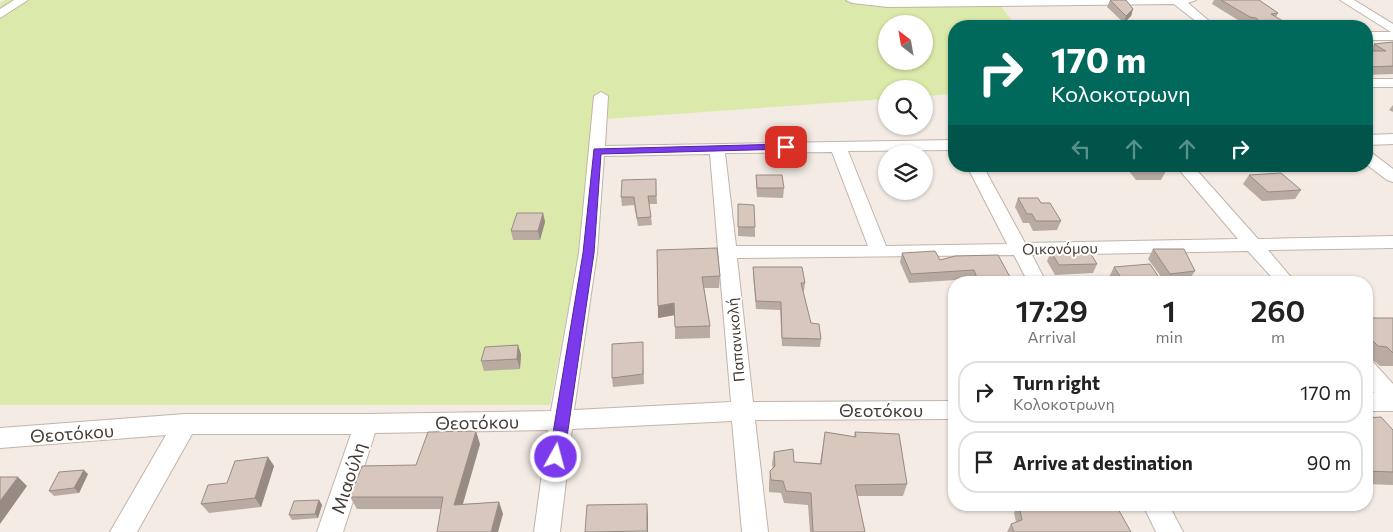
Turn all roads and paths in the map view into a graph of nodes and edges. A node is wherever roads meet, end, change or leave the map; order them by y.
1 (22, 0) edge
2 (852, 0) edge
3 (1177, 0) edge
4 (1190, 0) edge
5 (1346, 0) edge
6 (0, 14) edge
7 (1202, 20) edge
8 (1393, 29) edge
9 (1373, 36) edge
10 (1393, 36) edge
11 (1373, 83) edge
12 (1393, 83) edge
13 (601, 96) dead end
14 (1373, 140) edge
15 (1393, 140) edge
16 (948, 145) edge
17 (838, 146) junction
18 (717, 148) junction
19 (597, 151) junction
20 (1373, 161) edge
21 (978, 172) edge
22 (1189, 172) edge
23 (1393, 177) edge
24 (1393, 242) edge
25 (1253, 246) junction
26 (1019, 248) junction
27 (728, 252) junction
28 (879, 252) junction
29 (1034, 276) edge
30 (1280, 276) edge
31 (1373, 377) edge
32 (1393, 400) edge
33 (1373, 401) edge
34 (948, 410) edge
35 (742, 411) junction
36 (561, 420) junction
37 (185, 424) junction
38 (366, 424) junction
39 (0, 438) edge
40 (1159, 511) edge
41 (123, 532) edge
42 (330, 532) edge
43 (547, 532) edge
44 (755, 532) edge
45 (1170, 532) edge

1 - 6 street
2 - 3 street
3 - 4 street
3 - 7 street
5 - 8 street
9 - 10 street
11 - 12 street
13 - 19 street
14 - 15 street
16 - 17 street
17 - 18 street
17 - 28 street
18 - 19 street
18 - 27 street, Παπανικολή
19 - 36 street
20 - 23 street
21 - 26 street
22 - 25 street
24 - 25 street, Οικονόμου
25 - 26 street, Οικονόμου
25 - 30 street
26 - 28 street, Οικονόμου
26 - 29 street
27 - 28 street, Οικονόμου
27 - 35 street, Παπανικολή
31 - 32 street
32 - 33 street
34 - 35 street, Θεοτόκου
35 - 36 street, Θεοτόκου
35 - 44 street, Παπανικολή
36 - 38 street, Θεοτόκου
36 - 43 street
37 - 38 street, Θεοτόκου
37 - 39 street, Θεοτόκου
37 - 41 street
38 - 42 street, Μιαούλη
40 - 45 street

